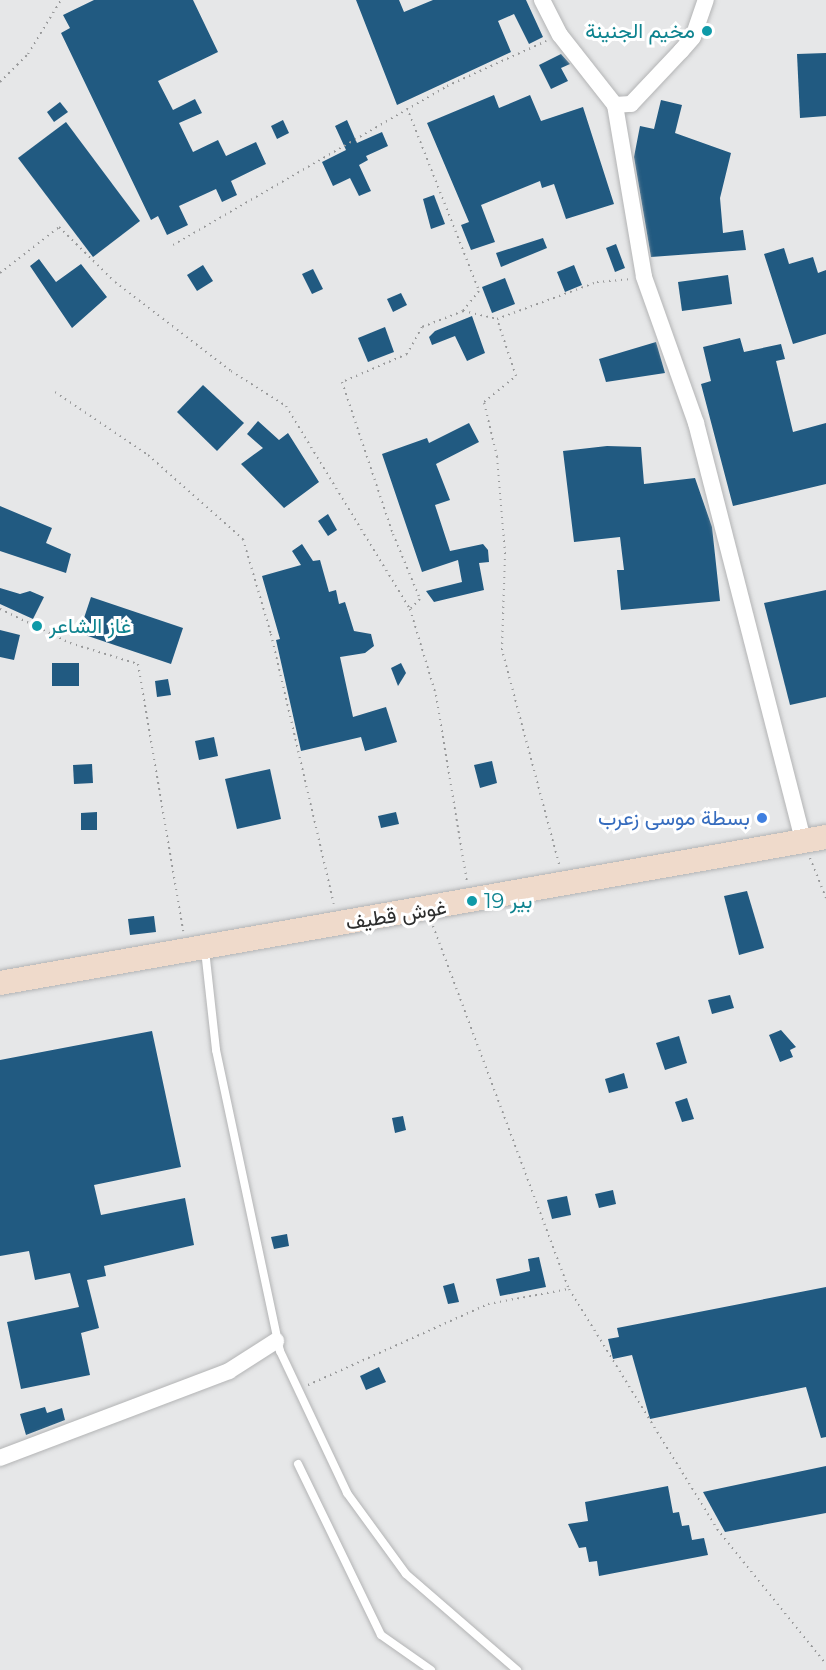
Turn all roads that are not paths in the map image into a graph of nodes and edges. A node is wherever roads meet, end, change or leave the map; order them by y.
1 (542, 0) edge
2 (706, 0) edge
3 (615, 105) junction
4 (815, 839) edge
5 (196, 948) junction
6 (0, 983) edge
7 (276, 1341) junction
8 (0, 1458) edge
9 (298, 1464) dead end
10 (498, 1654) junction
11 (431, 1670) edge
12 (507, 1670) edge
13 (517, 1670) edge

1 - 3 street
2 - 3 street
3 - 4 street
4 - 5 main road, غوش قطيف
5 - 6 main road, غوش قطيف
5 - 7 lane
7 - 8 street
7 - 10 lane
9 - 11 lane
10 - 12 lane
10 - 13 lane

